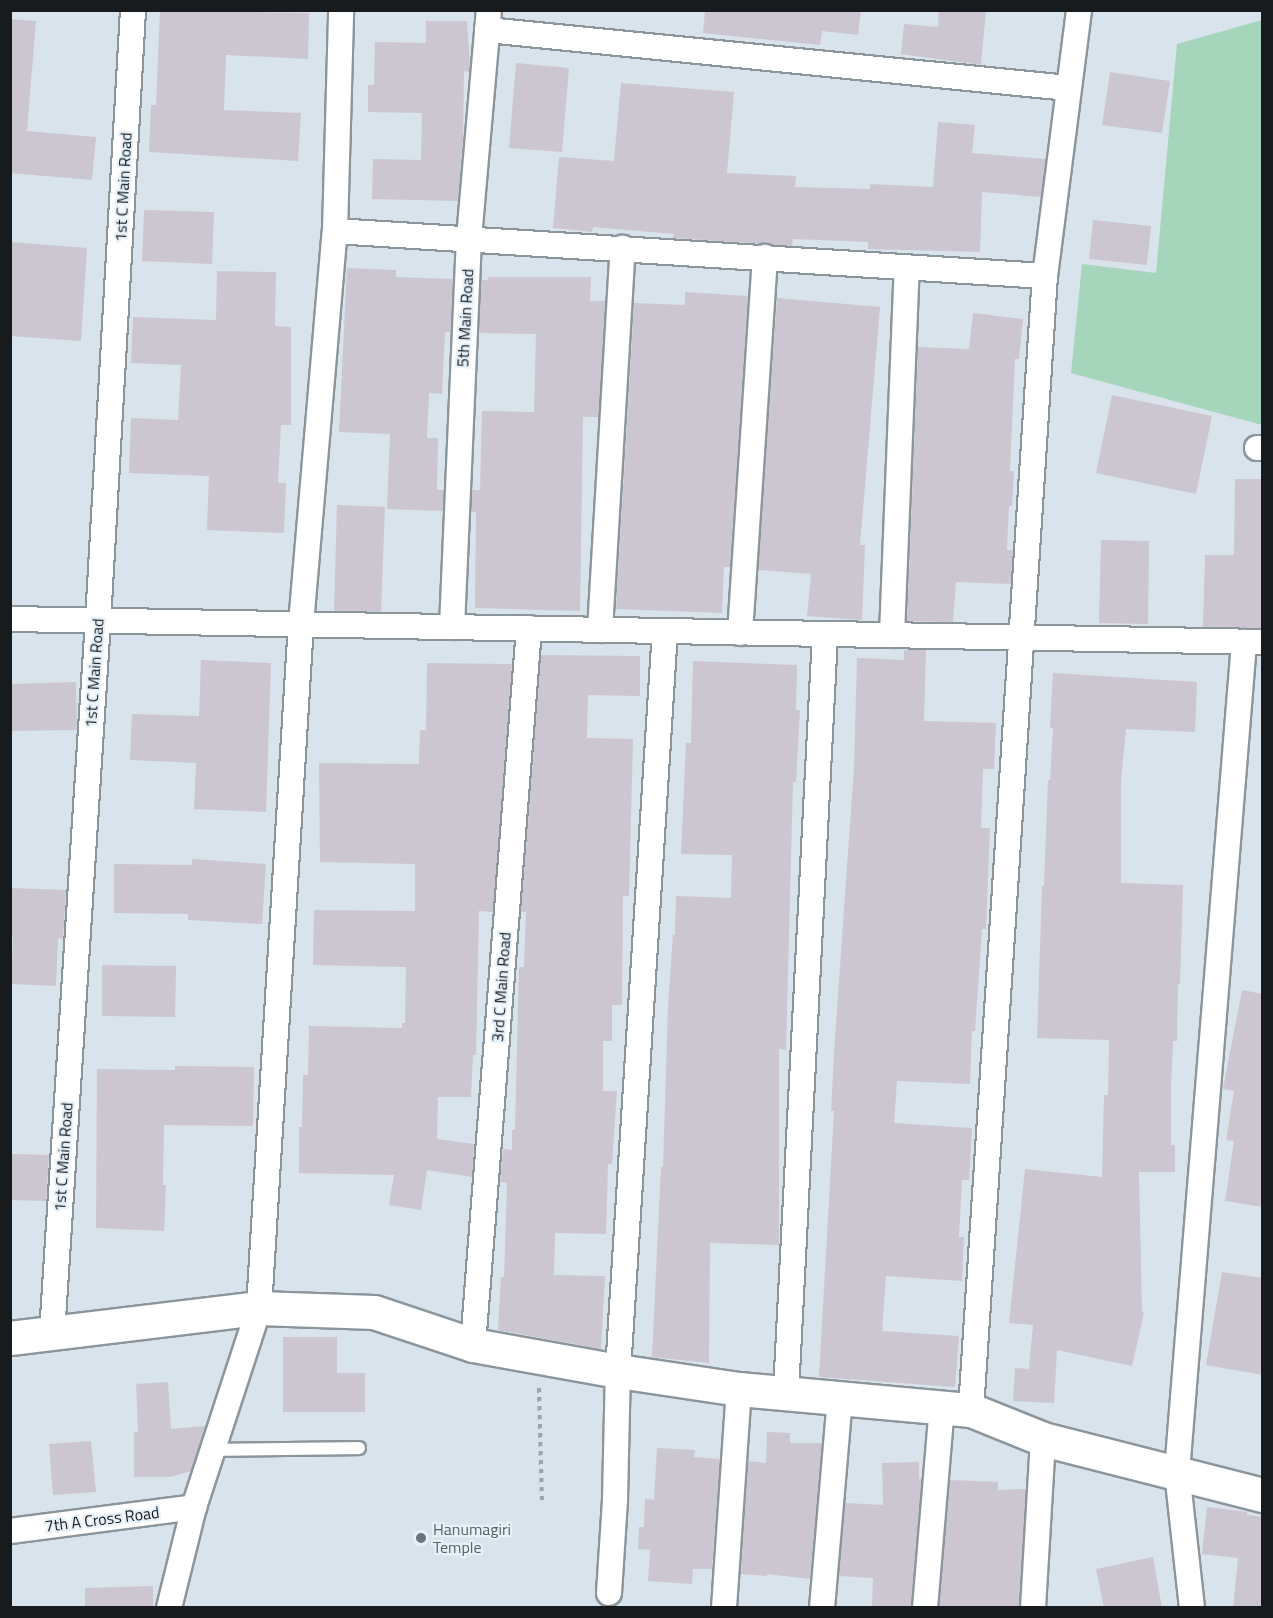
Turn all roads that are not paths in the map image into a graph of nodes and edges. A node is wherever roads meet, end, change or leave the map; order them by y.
1 (133, 10) edge
2 (341, 10) edge
3 (1079, 10) edge
4 (488, 20) edge
5 (1068, 88) junction
6 (335, 231) junction
7 (469, 238) junction
8 (622, 248) junction
9 (765, 257) junction
10 (907, 267) junction
11 (1045, 276) junction
12 (10, 619) edge
13 (98, 621) junction
14 (301, 624) junction
15 (452, 627) junction
16 (529, 628) junction
17 (600, 630) junction
18 (665, 631) junction
19 (740, 633) junction
20 (825, 634) junction
21 (892, 635) junction
22 (1022, 637) junction
23 (1254, 642) edge
24 (260, 1308) junction
25 (51, 1334) junction
26 (10, 1338) edge
27 (473, 1346) junction
28 (618, 1371) junction
29 (739, 1389) junction
30 (786, 1392) junction
31 (840, 1398) junction
32 (956, 1408) junction
33 (1042, 1439) junction
34 (359, 1448) dead end
35 (213, 1450) junction
36 (1177, 1472) junction
37 (1263, 1495) edge
38 (194, 1507) junction
39 (10, 1531) edge
40 (609, 1600) edge
41 (169, 1608) edge
42 (724, 1608) edge
43 (822, 1608) edge
44 (925, 1608) edge
45 (1033, 1608) edge
46 (1192, 1608) edge

1 - 13 street, 1st C Main Road
2 - 6 street
3 - 5 street
4 - 5 street
4 - 7 street, 5th Main Road
5 - 11 street
6 - 7 street
6 - 14 street
7 - 8 street
7 - 15 street, 5th Main Road
8 - 9 street
8 - 17 street
9 - 10 street
9 - 19 street
10 - 11 street
10 - 21 street
11 - 22 street
12 - 13 street
13 - 14 street
13 - 25 street, 1st C Main Road
14 - 15 street
14 - 24 street
15 - 16 street
16 - 17 street
16 - 27 street, 3rd C Main Road
17 - 18 street
18 - 19 street
18 - 28 street
19 - 20 street
20 - 21 street
20 - 30 street
21 - 22 street
22 - 23 street
22 - 32 street
23 - 36 street
24 - 25 street
24 - 27 street
24 - 35 street
25 - 26 street
27 - 28 street
28 - 29 street
28 - 40 street
29 - 30 street
29 - 42 street
30 - 31 street
31 - 32 street
31 - 43 street
32 - 33 street
32 - 44 street
33 - 36 street
33 - 45 street
34 - 35 lane
35 - 38 street
36 - 37 street
36 - 46 street
38 - 39 street, 7th A Cross Road
38 - 41 street

